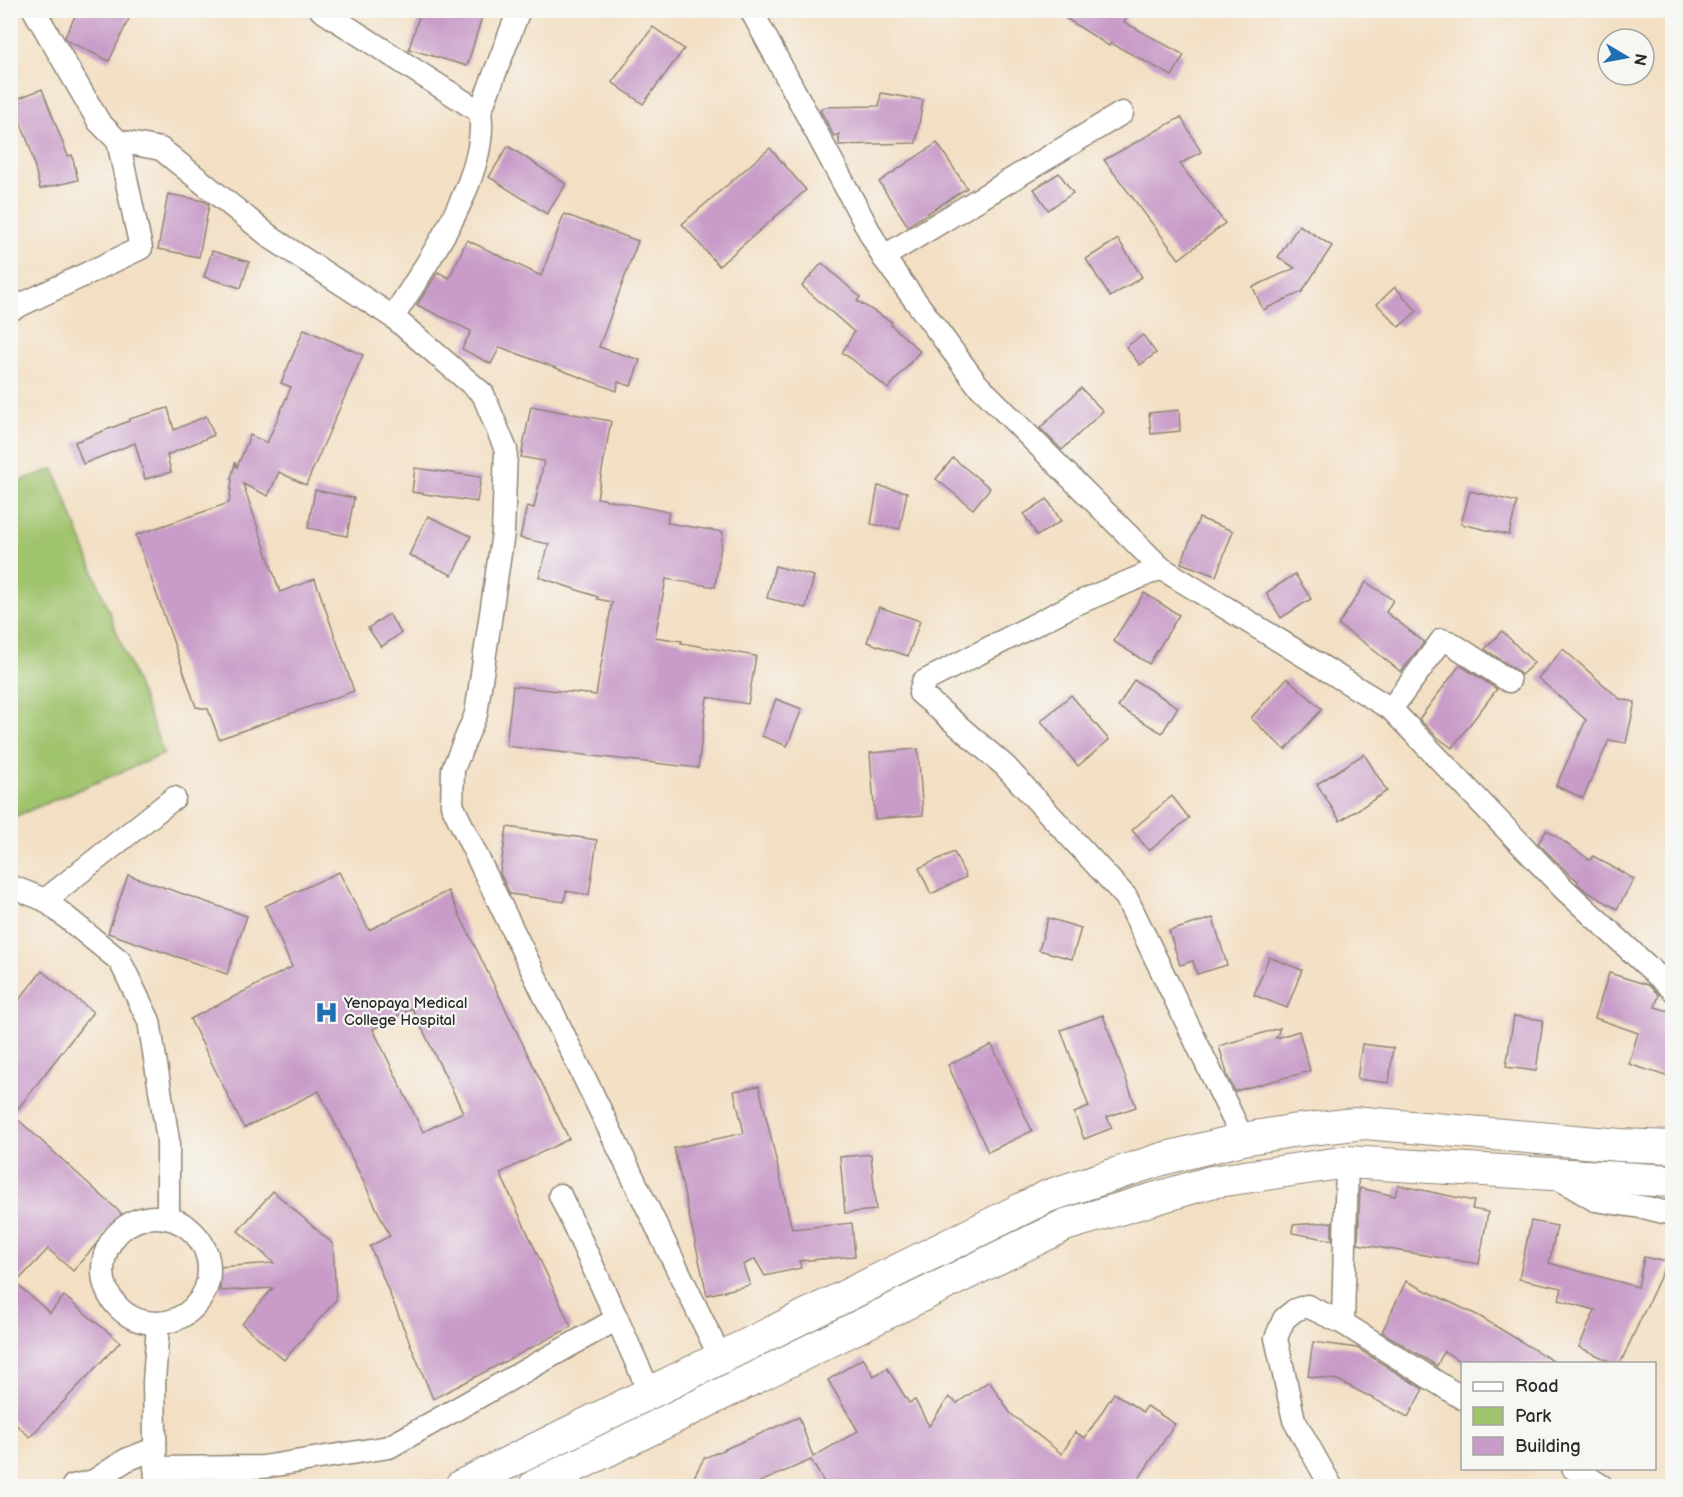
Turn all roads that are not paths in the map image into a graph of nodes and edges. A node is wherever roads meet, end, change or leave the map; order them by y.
1 (34, 10) edge
2 (321, 10) edge
3 (519, 10) edge
4 (751, 10) edge
5 (480, 112) junction
6 (1122, 113) dead end
7 (118, 141) junction
8 (883, 256) junction
9 (10, 310) edge
10 (393, 316) junction
11 (1161, 568) junction
12 (1509, 681) dead end
13 (1392, 709) junction
14 (174, 798) dead end
15 (10, 886) edge
16 (45, 900) junction
17 (1672, 990) edge
18 (1243, 1138) junction
19 (1672, 1148) edge
20 (1347, 1162) junction
21 (1552, 1174) junction
22 (1672, 1181) edge
23 (560, 1195) dead end
24 (1672, 1214) edge
25 (168, 1218) junction
26 (617, 1319) junction
27 (1343, 1323) junction
28 (158, 1324) junction
29 (721, 1359) junction
30 (650, 1393) junction
31 (1461, 1397) edge
32 (155, 1468) edge
33 (1576, 1470) edge
34 (504, 1477) edge
35 (73, 1486) edge
36 (460, 1486) edge
37 (535, 1486) edge
38 (1331, 1486) edge
39 (1602, 1486) edge

1 - 7 street
2 - 5 street
3 - 5 street
4 - 8 street
5 - 10 street
6 - 8 street
7 - 9 street
7 - 10 street
8 - 11 street
10 - 29 street
11 - 13 street
11 - 18 street
12 - 13 street
13 - 17 street
14 - 16 street
15 - 16 street
16 - 25 street
18 - 19 main road
18 - 29 main road
20 - 21 main road
20 - 27 street
20 - 37 main road
21 - 22 main road
21 - 24 street
23 - 26 street
25 - 28 street
25 - 28 street
26 - 30 street
26 - 32 street
27 - 31 street
27 - 38 street
28 - 32 street
29 - 30 main road
30 - 34 main road
32 - 35 street
33 - 39 street
34 - 36 main road

